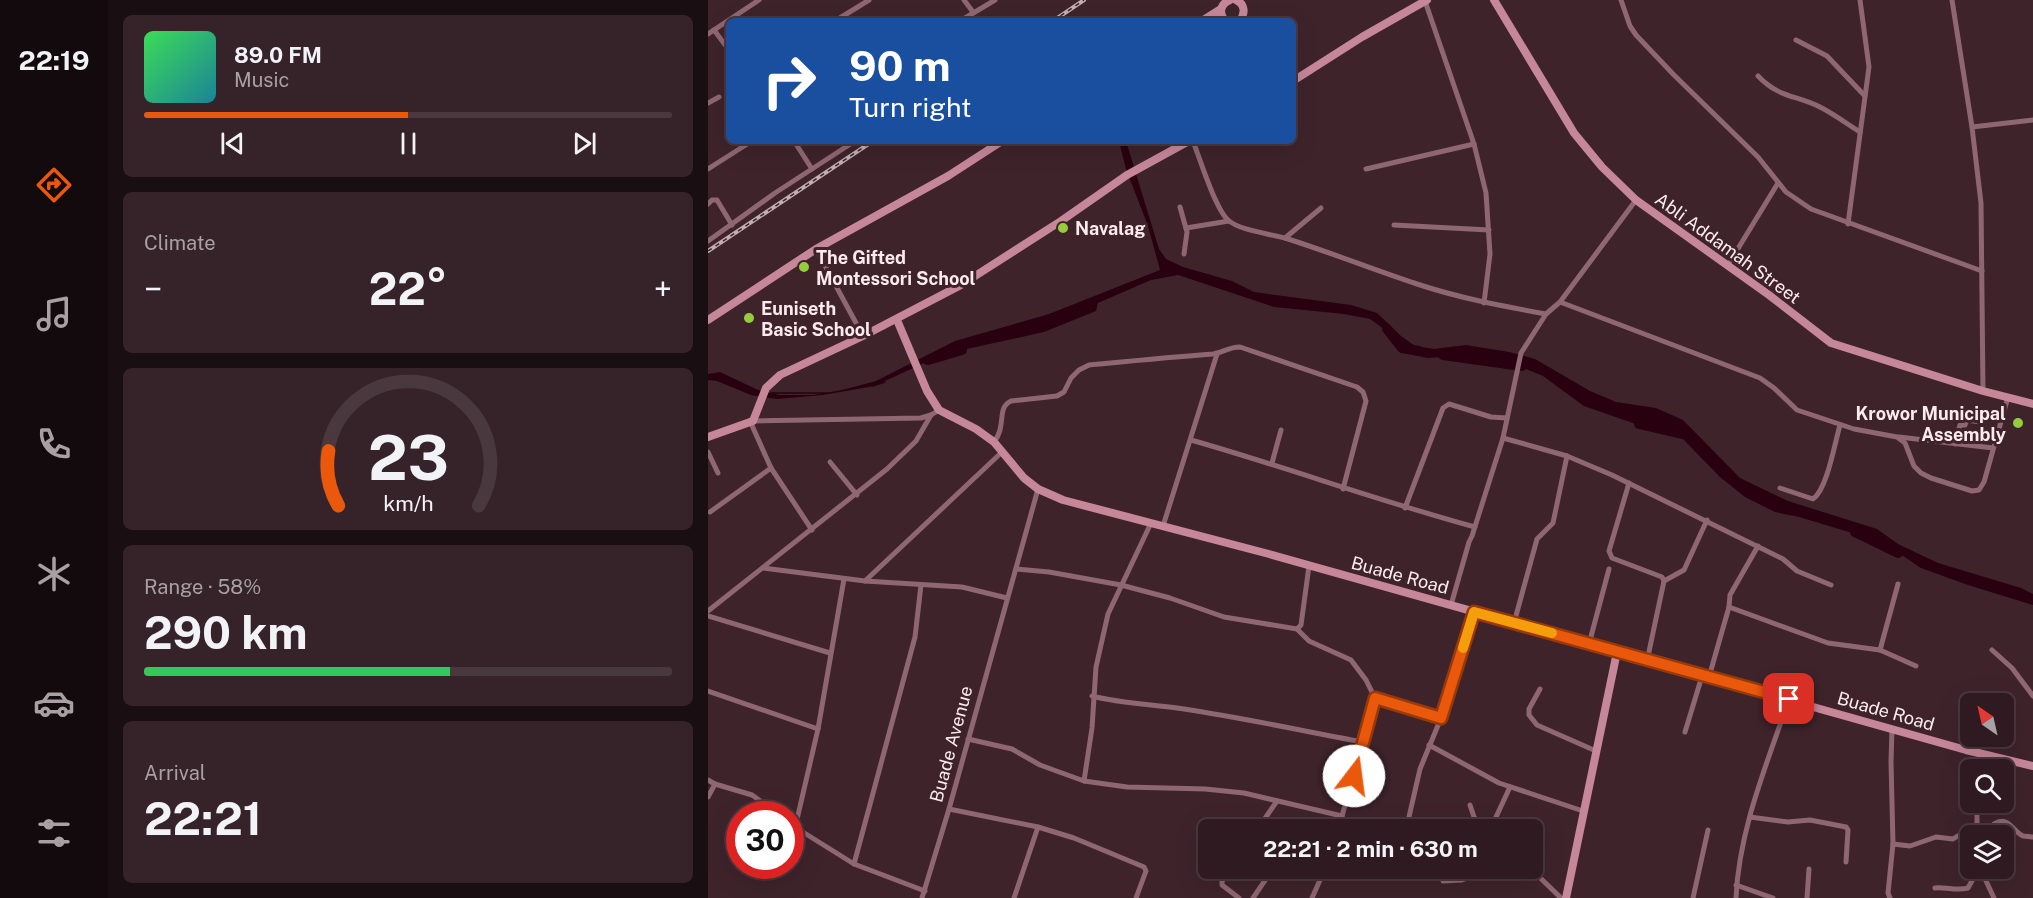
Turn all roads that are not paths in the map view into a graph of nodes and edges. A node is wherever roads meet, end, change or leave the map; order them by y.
1 (759, 0) edge
2 (869, 0) edge
3 (964, 0) edge
4 (994, 0) edge
5 (1228, 0) edge
6 (1426, 0) edge
7 (1494, 0) edge
8 (1621, 0) edge
9 (1860, 0) edge
10 (1952, 0) edge
11 (1241, 2) edge
12 (1221, 9) junction
13 (973, 12) junction
14 (732, 18) edge
15 (840, 18) edge
16 (964, 18) edge
17 (1207, 18) edge
18 (1224, 18) edge
19 (1244, 18) edge
20 (726, 22) edge
21 (714, 30) junction
22 (708, 34) edge
23 (1796, 40) dead end
24 (726, 46) edge
25 (1758, 76) dead end
26 (1296, 79) edge
27 (1865, 96) junction
28 (718, 97) dead end
29 (708, 103) edge
30 (2033, 120) edge
31 (1972, 127) junction
32 (1860, 132) junction
33 (747, 144) edge
34 (796, 144) edge
35 (850, 144) edge
36 (997, 144) edge
37 (1185, 144) edge
38 (1192, 144) edge
39 (1474, 144) junction
40 (708, 169) edge
41 (812, 169) junction
42 (1366, 169) dead end
43 (1778, 183) junction
44 (1636, 200) junction
45 (708, 204) edge
46 (1180, 207) dead end
47 (1321, 207) dead end
48 (1229, 221) junction
49 (1848, 224) junction
50 (732, 225) junction
51 (1394, 225) dead end
52 (1186, 228) junction
53 (1489, 230) junction
54 (1285, 238) junction
55 (708, 241) edge
56 (816, 249) junction
57 (1184, 254) dead end
58 (1728, 266) junction
59 (1982, 271) junction
60 (1560, 302) junction
61 (1484, 303) junction
62 (1546, 314) junction
63 (708, 320) edge
64 (897, 320) junction
65 (863, 336) junction
66 (1217, 354) junction
67 (1983, 391) junction
68 (2008, 397) junction
69 (2033, 404) edge
70 (939, 410) junction
71 (931, 416) junction
72 (1507, 418) junction
73 (752, 421) junction
74 (1980, 422) dead end
75 (1839, 424) junction
76 (1281, 430) dead end
77 (708, 437) edge
78 (1897, 437) junction
79 (1503, 438) junction
80 (1191, 440) junction
81 (994, 442) junction
82 (1955, 444) junction
83 (1993, 448) junction
84 (708, 452) edge
85 (1002, 452) junction
86 (1567, 456) junction
87 (830, 462) dead end
88 (1272, 463) junction
89 (771, 468) junction
90 (718, 473) dead end
91 (1629, 483) junction
92 (1038, 489) junction
93 (1343, 489) junction
94 (1780, 489) dead end
95 (856, 495) junction
96 (1405, 508) junction
97 (710, 512) dead end
98 (1707, 520) junction
99 (1151, 523) junction
100 (1163, 526) junction
101 (1475, 527) junction
102 (812, 530) junction
103 (1758, 546) junction
104 (1309, 566) junction
105 (763, 568) junction
106 (1016, 569) junction
107 (1609, 569) dead end
108 (844, 579) junction
109 (1664, 580) junction
110 (865, 581) junction
111 (1898, 584) dead end
112 (921, 585) junction
113 (1121, 585) junction
114 (1831, 585) dead end
115 (1007, 598) junction
116 (1451, 605) junction
117 (1729, 607) junction
118 (708, 611) edge
119 (1474, 612) junction
120 (708, 616) edge
121 (1514, 623) junction
122 (1297, 629) junction
123 (1589, 644) junction
124 (1880, 650) junction
125 (1992, 650) dead end
126 (1617, 652) junction
127 (830, 653) junction
128 (1647, 661) junction
129 (1916, 666) dead end
130 (1706, 676) junction
131 (1540, 689) dead end
132 (708, 691) edge
133 (1092, 696) junction
134 (2033, 696) edge
135 (1375, 698) junction
136 (1789, 699) junction
137 (1441, 718) junction
138 (818, 729) junction
139 (1892, 729) junction
140 (1685, 732) dead end
141 (968, 739) junction
142 (1363, 742) junction
143 (1429, 745) junction
144 (1596, 751) junction
145 (1984, 754) junction
146 (1983, 759) edge
147 (2033, 766) edge
148 (708, 780) edge
149 (1084, 781) junction
150 (715, 784) junction
151 (1510, 787) junction
152 (708, 797) edge
153 (760, 801) edge
154 (799, 801) edge
155 (1276, 801) junction
156 (1470, 805) dead end
157 (949, 809) junction
158 (1583, 811) junction
159 (1977, 813) edge
160 (1342, 816) joint
161 (1750, 817) junction
162 (1264, 819) edge
163 (1409, 819) edge
164 (1475, 819) edge
165 (1495, 819) edge
166 (1977, 824) joint
167 (1994, 825) edge
168 (2012, 825) edge
169 (1038, 827) junction
170 (2014, 827) edge
171 (1708, 830) dead end
172 (804, 833) edge
173 (2033, 837) edge
174 (1893, 844) junction
175 (1846, 862) dead end
176 (854, 864) junction
177 (1809, 869) dead end
178 (1223, 879) edge
179 (1266, 879) edge
180 (1321, 879) edge
181 (1464, 879) edge
182 (1542, 879) edge
183 (1973, 879) edge
184 (1986, 879) edge
185 (1461, 880) joint
186 (1443, 881) dead end
187 (1736, 885) junction
188 (1935, 888) dead end
189 (925, 891) junction
190 (922, 898) edge
191 (1014, 898) edge
192 (1136, 898) edge
193 (1239, 898) edge
194 (1253, 898) edge
195 (1312, 898) edge
196 (1563, 898) edge
197 (1693, 898) edge
198 (1736, 898) edge
199 (1773, 898) edge
200 (1807, 898) edge
201 (1890, 898) edge
202 (1995, 898) edge

1 - 14 street
2 - 15 street
3 - 13 street
4 - 13 street
5 - 12 street
6 - 26 street
6 - 39 street
7 - 44 street, Abli Addamah Street
8 - 43 street
9 - 27 street
10 - 31 street
11 - 19 street
12 - 17 street
12 - 18 street
13 - 16 street
20 - 21 street
21 - 22 street
21 - 24 street
23 - 27 street
25 - 32 street
27 - 32 street
28 - 29 street
30 - 31 street
31 - 59 street
32 - 49 street
33 - 40 street
34 - 41 street
35 - 41 street
36 - 56 street
37 - 64 street
38 - 48 street
39 - 42 street
39 - 53 street
41 - 50 street
43 - 49 street
43 - 58 street
44 - 58 street, Abli Addamah Street
44 - 60 street
45 - 50 street
46 - 52 street
47 - 54 street
48 - 52 street
48 - 54 street
49 - 59 street
50 - 55 street
51 - 53 street
52 - 57 street
53 - 61 street
54 - 61 street
56 - 63 street
56 - 65 street
58 - 67 street, Abli Addamah Street
59 - 67 street
60 - 62 street
60 - 75 street
61 - 62 street
62 - 72 street
64 - 65 street
64 - 70 street
65 - 73 street
66 - 80 street
66 - 81 street
66 - 93 street
67 - 68 street, Abli Addamah Street
68 - 69 street, Abli Addamah Street
68 - 83 street
70 - 71 street
70 - 81 street, Buade Road
71 - 73 street
71 - 95 street
72 - 79 street
72 - 96 street
73 - 77 street
73 - 89 street
74 - 82 street
75 - 78 street
75 - 94 street
76 - 88 street
78 - 82 street
78 - 83 street
79 - 86 street
79 - 101 street
80 - 88 street
80 - 100 street
81 - 85 street, Buade Road
82 - 83 street
84 - 90 street
85 - 92 street, Buade Road
85 - 110 street
86 - 91 street
86 - 121 street
87 - 95 street
88 - 93 street
89 - 97 street
89 - 102 street
91 - 98 street
91 - 109 street
92 - 99 street, Buade Road
92 - 106 street, Buade Avenue
93 - 96 street
95 - 102 street
96 - 101 street
98 - 103 street
98 - 109 street
99 - 100 street, Buade Road
99 - 113 street
100 - 104 street, Buade Road
101 - 116 street
102 - 105 street
103 - 114 street
103 - 117 street
104 - 116 street, Buade Road
104 - 122 street
105 - 108 street
105 - 118 street
106 - 113 street
106 - 115 street, Buade Avenue
107 - 123 street
108 - 110 street
108 - 127 street
109 - 128 street
110 - 112 street
111 - 124 street
112 - 115 street
112 - 176 street
113 - 122 street
113 - 133 street
115 - 141 street, Buade Avenue
116 - 119 street, Buade Road
117 - 124 street
117 - 130 street
119 - 121 street, Buade Road
119 - 137 street
120 - 127 street
121 - 123 street, Buade Road
122 - 135 street
123 - 126 street, Buade Road
124 - 129 street
125 - 134 street
126 - 128 street, Buade Road
126 - 144 street
127 - 138 street
128 - 130 street, Buade Road
130 - 136 street, Buade Road
130 - 140 street
131 - 144 street
132 - 138 street
133 - 142 street
133 - 149 street
135 - 137 street
135 - 142 street
136 - 139 street, Buade Road
136 - 161 street
137 - 143 street
138 - 154 street
139 - 145 street, Buade Road
139 - 174 street
141 - 149 street
141 - 157 street, Buade Avenue
142 - 160 street
143 - 151 street
143 - 163 street
144 - 158 street
145 - 146 street
145 - 147 street, Buade Road
148 - 150 street
149 - 155 street
150 - 152 street
150 - 153 street
151 - 158 street
151 - 165 street
155 - 160 street
155 - 162 street
156 - 164 street
157 - 169 street
157 - 189 street, Buade Avenue
158 - 196 street
159 - 166 street
161 - 175 street
161 - 187 street
166 - 174 street
167 - 168 street
169 - 191 street
169 - 192 street
170 - 173 street
171 - 197 street
172 - 176 street
174 - 201 street
176 - 189 street
177 - 200 street
178 - 193 street
179 - 194 street
180 - 195 street
181 - 185 street
182 - 196 street
183 - 188 street
184 - 202 street
185 - 186 street
187 - 198 street
187 - 199 street
189 - 190 street, Buade Avenue

